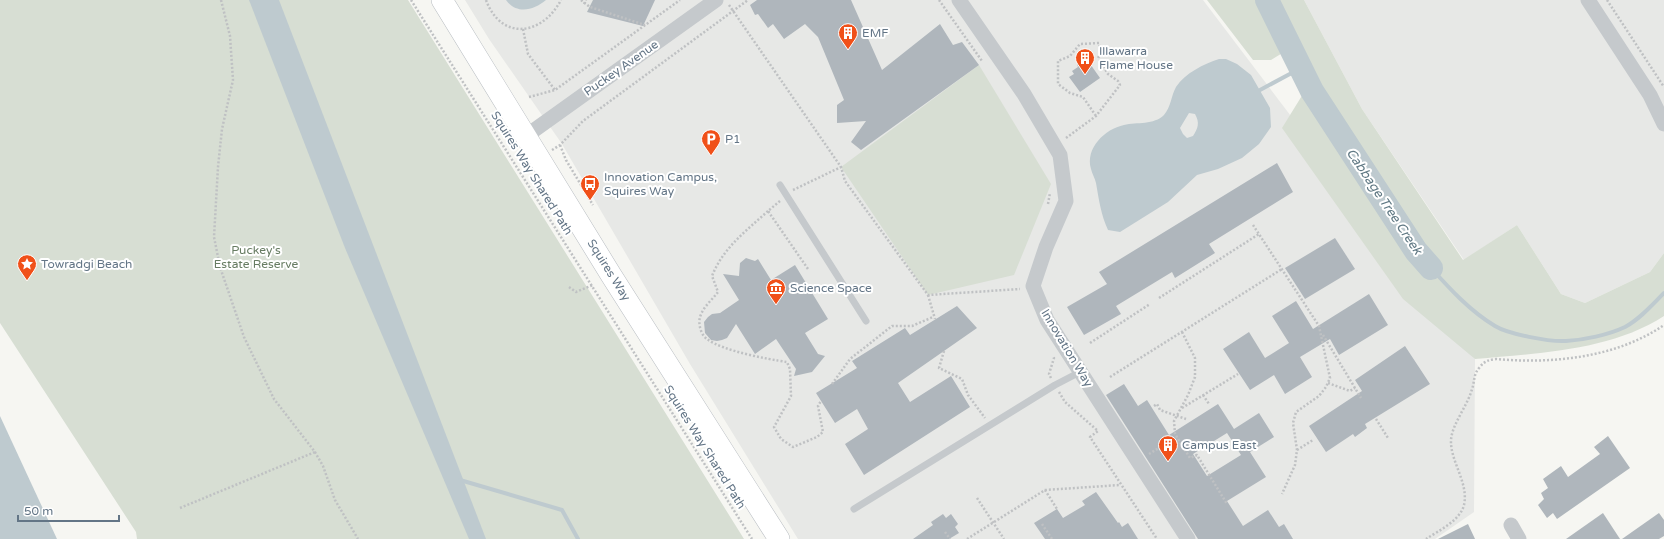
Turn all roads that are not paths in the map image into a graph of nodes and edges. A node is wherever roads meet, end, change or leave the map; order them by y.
1 (442, 0) edge
2 (716, 0) edge
3 (959, 0) edge
4 (1588, 0) edge
5 (1664, 124) edge
6 (526, 136) junction
7 (780, 185) dead end
8 (866, 321) dead end
9 (1080, 372) junction
10 (854, 509) dead end
11 (1511, 525) dead end
12 (780, 539) edge
13 (1188, 539) edge
14 (1519, 539) edge

1 - 6 main road, Squires Way
2 - 6 street, Puckey Avenue
3 - 9 street, Innovation Way
4 - 5 street
6 - 12 main road, Squires Way
7 - 8 lane
9 - 10 lane
9 - 13 street, Innovation Way
11 - 14 street

